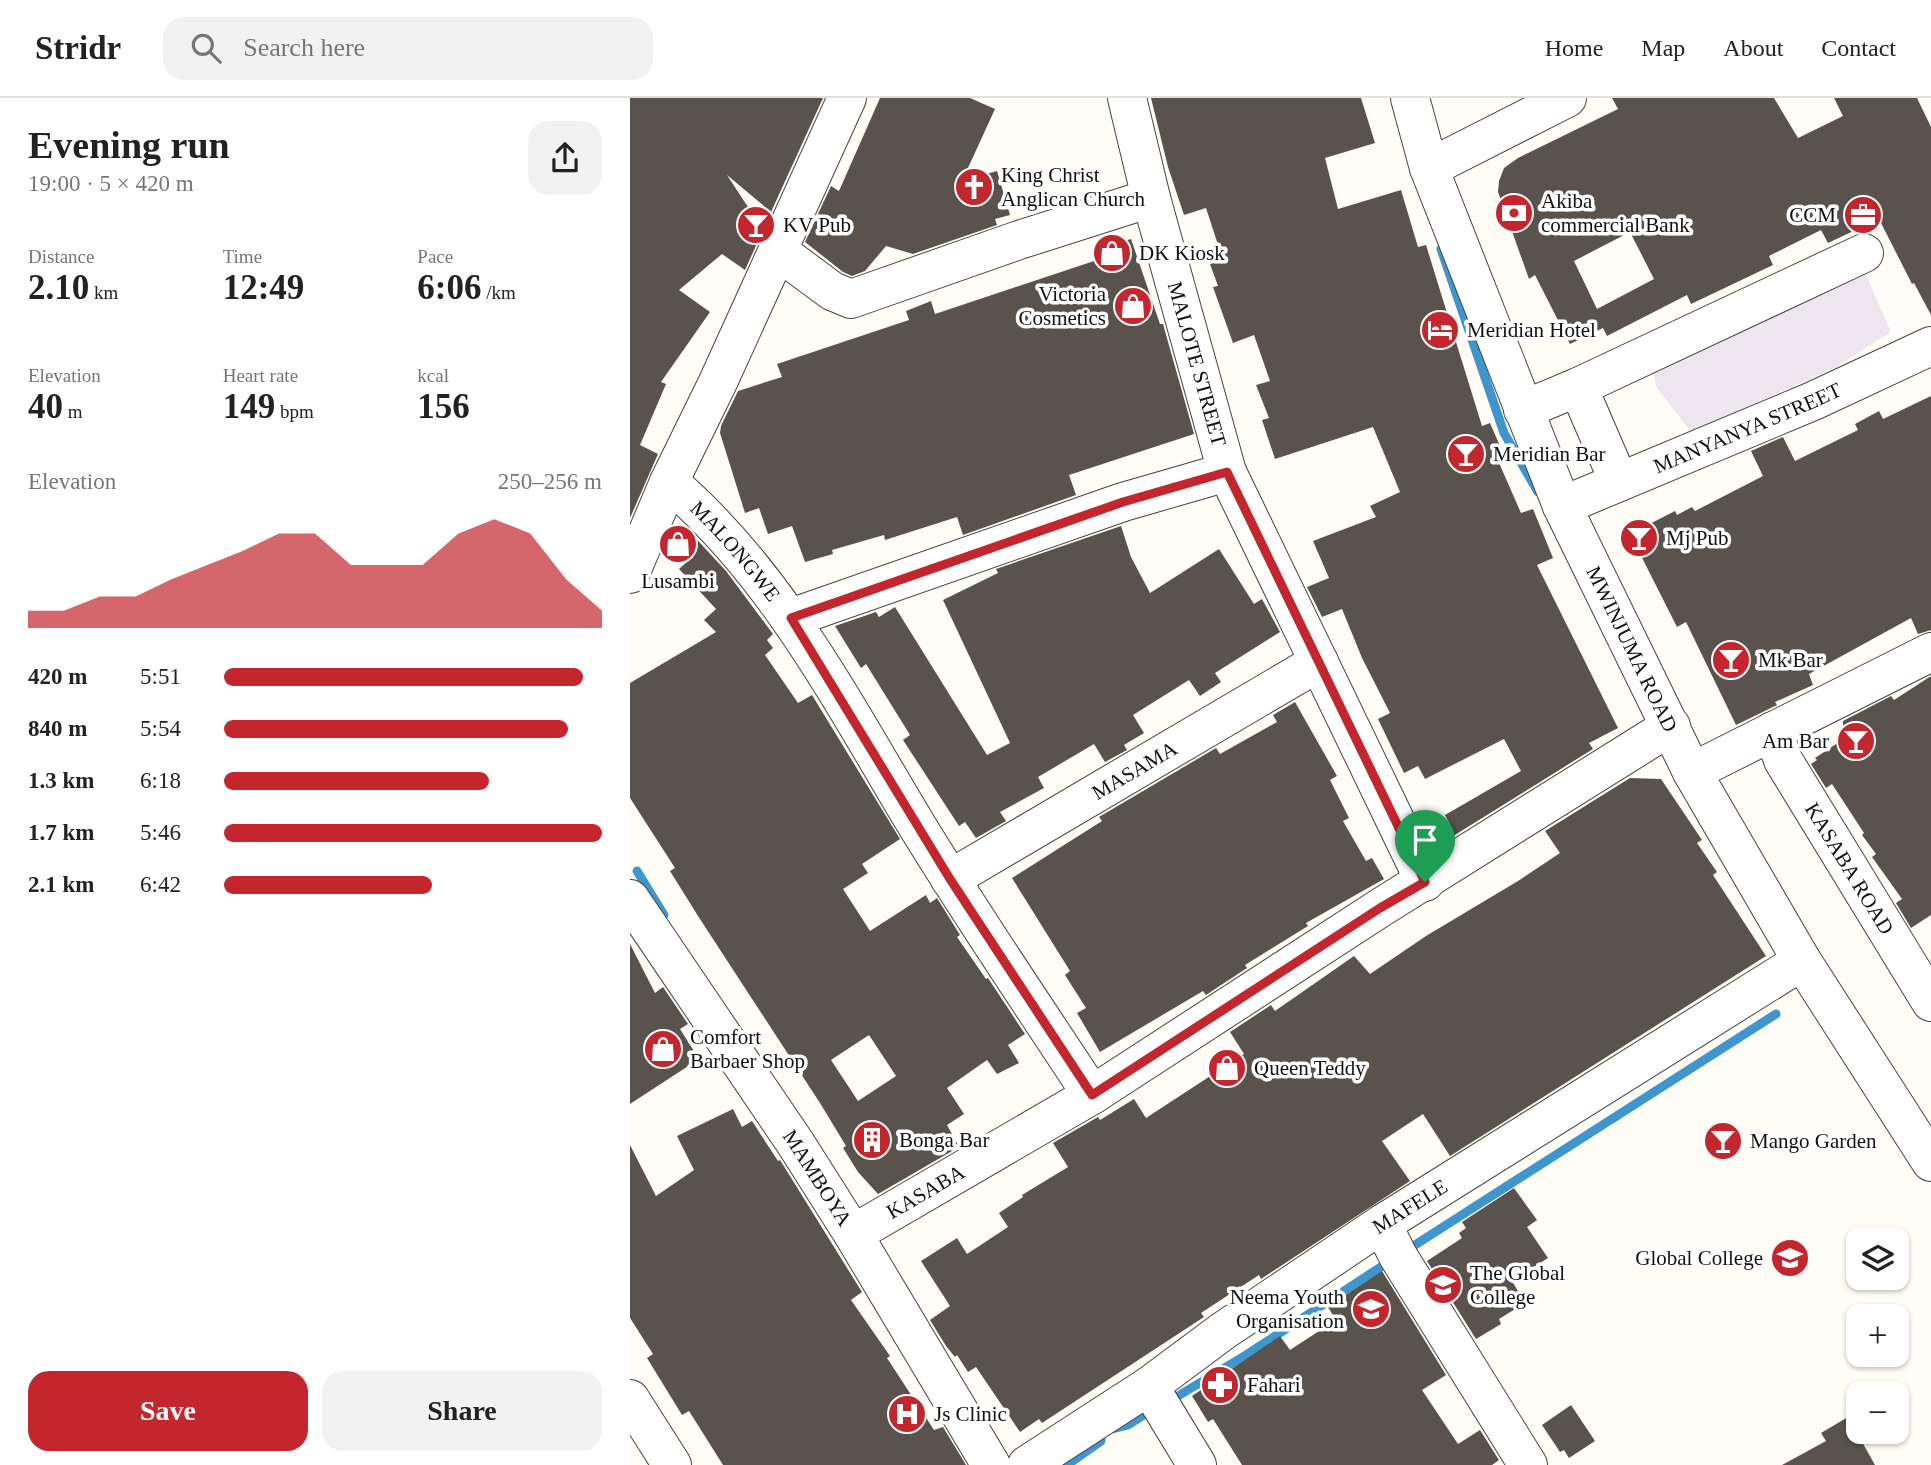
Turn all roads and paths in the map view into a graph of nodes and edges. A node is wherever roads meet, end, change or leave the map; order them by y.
1 (847, 98) edge
2 (1127, 98) edge
3 (1410, 98) edge
4 (1567, 98) edge
5 (1429, 168) junction
6 (1151, 198) junction
7 (778, 251) junction
8 (1864, 253) dead end
9 (1931, 346) edge
10 (1578, 387) junction
11 (1522, 410) junction
12 (1227, 472) junction
13 (669, 482) junction
14 (1619, 482) junction
15 (1562, 506) junction
16 (630, 574) edge
17 (791, 618) junction
18 (1931, 652) edge
19 (1319, 662) junction
20 (1671, 726) junction
21 (1773, 731) junction
22 (1692, 772) junction
23 (950, 879) junction
24 (1425, 882) junction
25 (630, 900) edge
26 (1802, 961) junction
27 (1931, 1002) edge
28 (1092, 1095) junction
29 (1931, 1162) edge
30 (1382, 1224) junction
31 (853, 1234) junction
32 (1149, 1386) junction
33 (630, 1399) edge
34 (672, 1465) edge
35 (991, 1465) edge
36 (1027, 1465) edge
37 (1197, 1465) edge
38 (1528, 1465) edge

1 - 7 street, MALONGWE
2 - 6 street, MALOTE STREET
3 - 5 street, MWINJUMA ROAD
4 - 5 street
5 - 11 street, MWINJUMA ROAD
6 - 7 street
6 - 12 street, MALOTE STREET
7 - 13 street, MALONGWE
8 - 10 street
9 - 14 street, MANYANYA STREET
10 - 11 street
10 - 14 street
11 - 15 street, MWINJUMA ROAD
12 - 17 street
12 - 19 street, MALOTE STREET
13 - 16 street, MALONGWE
13 - 17 street, MALONGWE
14 - 15 street, MANYANYA STREET
15 - 20 street, MWINJUMA ROAD
17 - 23 street, MALONGWE
18 - 21 street
19 - 23 street, MASAMA
19 - 24 street, MALOTE STREET
20 - 22 street, MWINJUMA ROAD
20 - 24 street, KASABA
21 - 22 street
21 - 27 street, KASABA ROAD
22 - 26 street, MWINJUMA ROAD
23 - 28 street, MALONGWE
24 - 28 street, KASABA
25 - 31 street, MAMBOYA
26 - 29 street, MWINJUMA ROAD
26 - 30 street, MAFELE
28 - 31 street, KASABA
30 - 32 street, MAFELE
30 - 38 street
31 - 35 street, MAMBOYA
32 - 36 street, MAFELE
32 - 37 street
33 - 34 street

